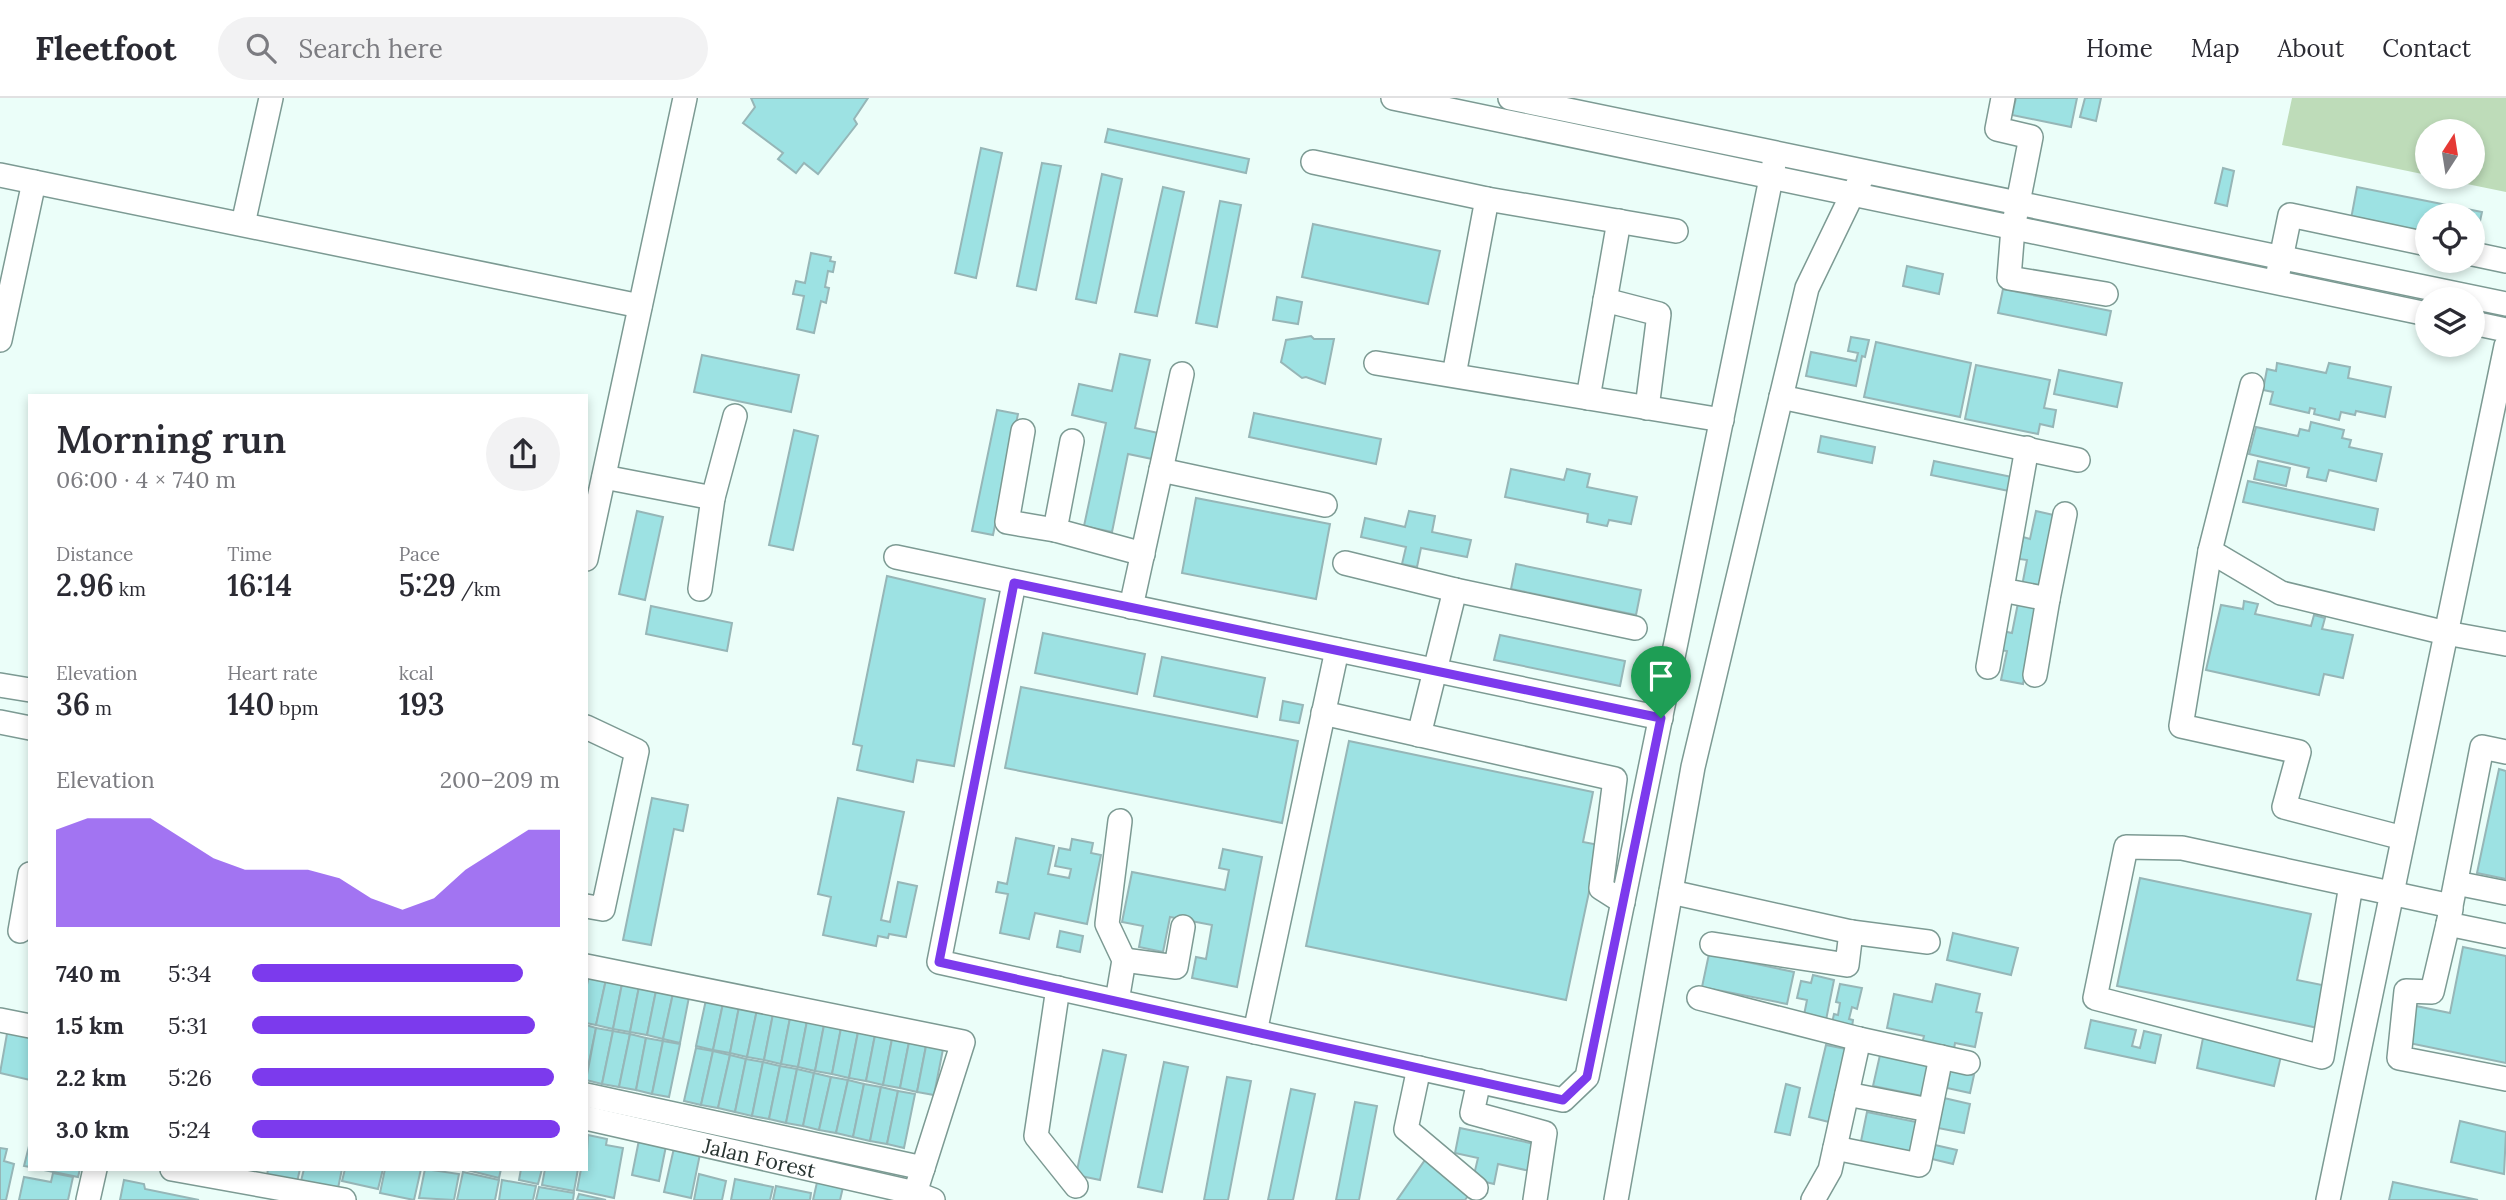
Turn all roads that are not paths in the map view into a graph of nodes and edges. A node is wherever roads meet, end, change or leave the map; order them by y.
1 (271, 98) edge
2 (685, 98) edge
3 (1393, 98) edge
4 (1510, 98) edge
5 (2003, 98) edge
6 (1776, 154) junction
7 (1313, 162) dead end
8 (1865, 172) junction
9 (0, 175) edge
10 (1771, 178) junction
11 (34, 182) junction
12 (1852, 195) junction
13 (1487, 199) junction
14 (2018, 204) junction
15 (1619, 221) junction
16 (243, 224) junction
17 (2013, 228) junction
18 (1676, 231) dead end
19 (2415, 241) edge
20 (2280, 257) junction
21 (2485, 257) edge
22 (8, 261) edge
23 (2506, 261) edge
24 (2277, 283) junction
25 (2106, 294) dead end
26 (1605, 300) junction
27 (2506, 303) edge
28 (640, 306) junction
29 (2415, 312) edge
30 (2485, 326) edge
31 (2506, 330) edge
32 (0, 340) edge
33 (2506, 346) edge
34 (1376, 363) dead end
35 (1182, 374) dead end
36 (1454, 375) junction
37 (2252, 385) dead end
38 (1781, 397) junction
39 (1588, 398) junction
40 (1647, 408) junction
41 (735, 416) dead end
42 (1722, 420) junction
43 (1023, 431) dead end
44 (1072, 441) dead end
45 (2027, 448) junction
46 (2078, 460) dead end
47 (1161, 470) junction
48 (604, 477) junction
49 (713, 498) junction
50 (1325, 505) dead end
51 (2065, 514) dead end
52 (1055, 530) junction
53 (588, 550) edge
54 (2210, 551) junction
55 (1143, 554) junction
56 (896, 557) dead end
57 (1345, 563) dead end
58 (1014, 583) junction
59 (700, 589) dead end
60 (1455, 590) junction
61 (2002, 590) junction
62 (2048, 599) junction
63 (1131, 607) junction
64 (1635, 628) dead end
65 (2446, 633) junction
66 (2506, 644) edge
67 (1336, 650) junction
68 (1988, 667) dead end
69 (1434, 670) junction
70 (2035, 675) dead end
71 (0, 685) edge
72 (28, 690) edge
73 (1323, 713) junction
74 (1661, 718) junction
75 (0, 722) edge
76 (28, 728) edge
77 (588, 728) edge
78 (1419, 735) junction
79 (2506, 752) edge
80 (1120, 821) dead end
81 (2403, 838) junction
82 (28, 883) edge
83 (2456, 883) junction
84 (2351, 885) junction
85 (1671, 892) junction
86 (2506, 893) edge
87 (2392, 894) junction
88 (1623, 902) junction
89 (588, 906) edge
90 (2450, 915) junction
91 (1183, 927) dead end
92 (17, 930) edge
93 (1851, 932) junction
94 (2506, 936) edge
95 (1928, 942) dead end
96 (1712, 944) dead end
97 (1124, 960) junction
98 (588, 966) edge
99 (1058, 988) junction
100 (1699, 998) dead end
101 (1116, 1001) junction
102 (0, 1020) edge
103 (28, 1026) edge
104 (1255, 1032) junction
105 (1859, 1039) junction
106 (1941, 1057) junction
107 (1968, 1063) dead end
108 (1419, 1068) junction
109 (2506, 1079) edge
110 (1479, 1081) junction
111 (1847, 1094) junction
112 (588, 1095) edge
113 (1929, 1110) junction
114 (588, 1118) edge
115 (1835, 1148) junction
116 (923, 1168) junction
117 (95, 1171) edge
118 (183, 1171) edge
119 (1076, 1186) dead end
120 (1476, 1188) dead end
121 (924, 1196) edge
122 (88, 1200) edge
123 (344, 1200) edge
124 (1535, 1200) edge
125 (1616, 1200) edge
126 (1813, 1200) edge
127 (2328, 1200) edge

1 - 16 street
2 - 28 street
3 - 10 street
4 - 6 street
5 - 14 street
6 - 8 street
6 - 10 street
7 - 13 street
8 - 12 street
8 - 14 street
9 - 11 street
10 - 12 street
10 - 42 street
11 - 16 street
11 - 22 street
12 - 17 street
12 - 38 street
13 - 15 street
13 - 36 street
14 - 17 street
14 - 20 street
15 - 18 street
15 - 26 street
16 - 28 street
17 - 24 street
17 - 25 street
19 - 20 street
20 - 24 street
20 - 27 street
21 - 23 street
22 - 32 street
24 - 29 street
26 - 39 street
26 - 40 street
28 - 48 street
30 - 31 street
33 - 65 street
34 - 36 street
35 - 47 street
36 - 39 street
37 - 54 street
38 - 45 street
38 - 85 street
39 - 40 street
40 - 42 street
41 - 49 street
42 - 74 street
43 - 52 street
44 - 52 street
45 - 46 street
45 - 61 street
47 - 50 street
47 - 55 street
48 - 49 street
48 - 53 street
49 - 59 street
51 - 62 street
52 - 55 street
54 - 65 street
54 - 81 street
55 - 63 street
56 - 58 street
57 - 60 street
58 - 63 street
58 - 99 street
60 - 64 street
60 - 69 street
61 - 62 street
61 - 68 street
62 - 70 street
63 - 67 street
65 - 66 street
65 - 81 street
67 - 69 street
67 - 73 street
69 - 74 street
69 - 78 street
71 - 72 street
73 - 78 street
73 - 104 street
74 - 88 street
75 - 76 street
77 - 89 street
78 - 88 street
79 - 83 street
80 - 97 street
81 - 87 street
82 - 92 street
83 - 86 street
83 - 90 street
84 - 84 street
84 - 87 street
85 - 93 street
85 - 125 street
87 - 90 street
87 - 127 street
88 - 110 street
90 - 94 street
90 - 109 street
91 - 97 street
93 - 95 street
93 - 96 street
97 - 101 street
98 - 116 street
99 - 101 street
99 - 119 street
100 - 105 street
101 - 104 street
102 - 103 street
104 - 108 street
105 - 106 street
105 - 111 street
106 - 107 street
106 - 113 street
108 - 110 street
108 - 120 street
110 - 124 street
111 - 113 street
111 - 115 street
112 - 116 street
113 - 115 street
114 - 121 street, Jalan Forest
115 - 126 street
116 - 121 street
117 - 122 street
118 - 123 street

